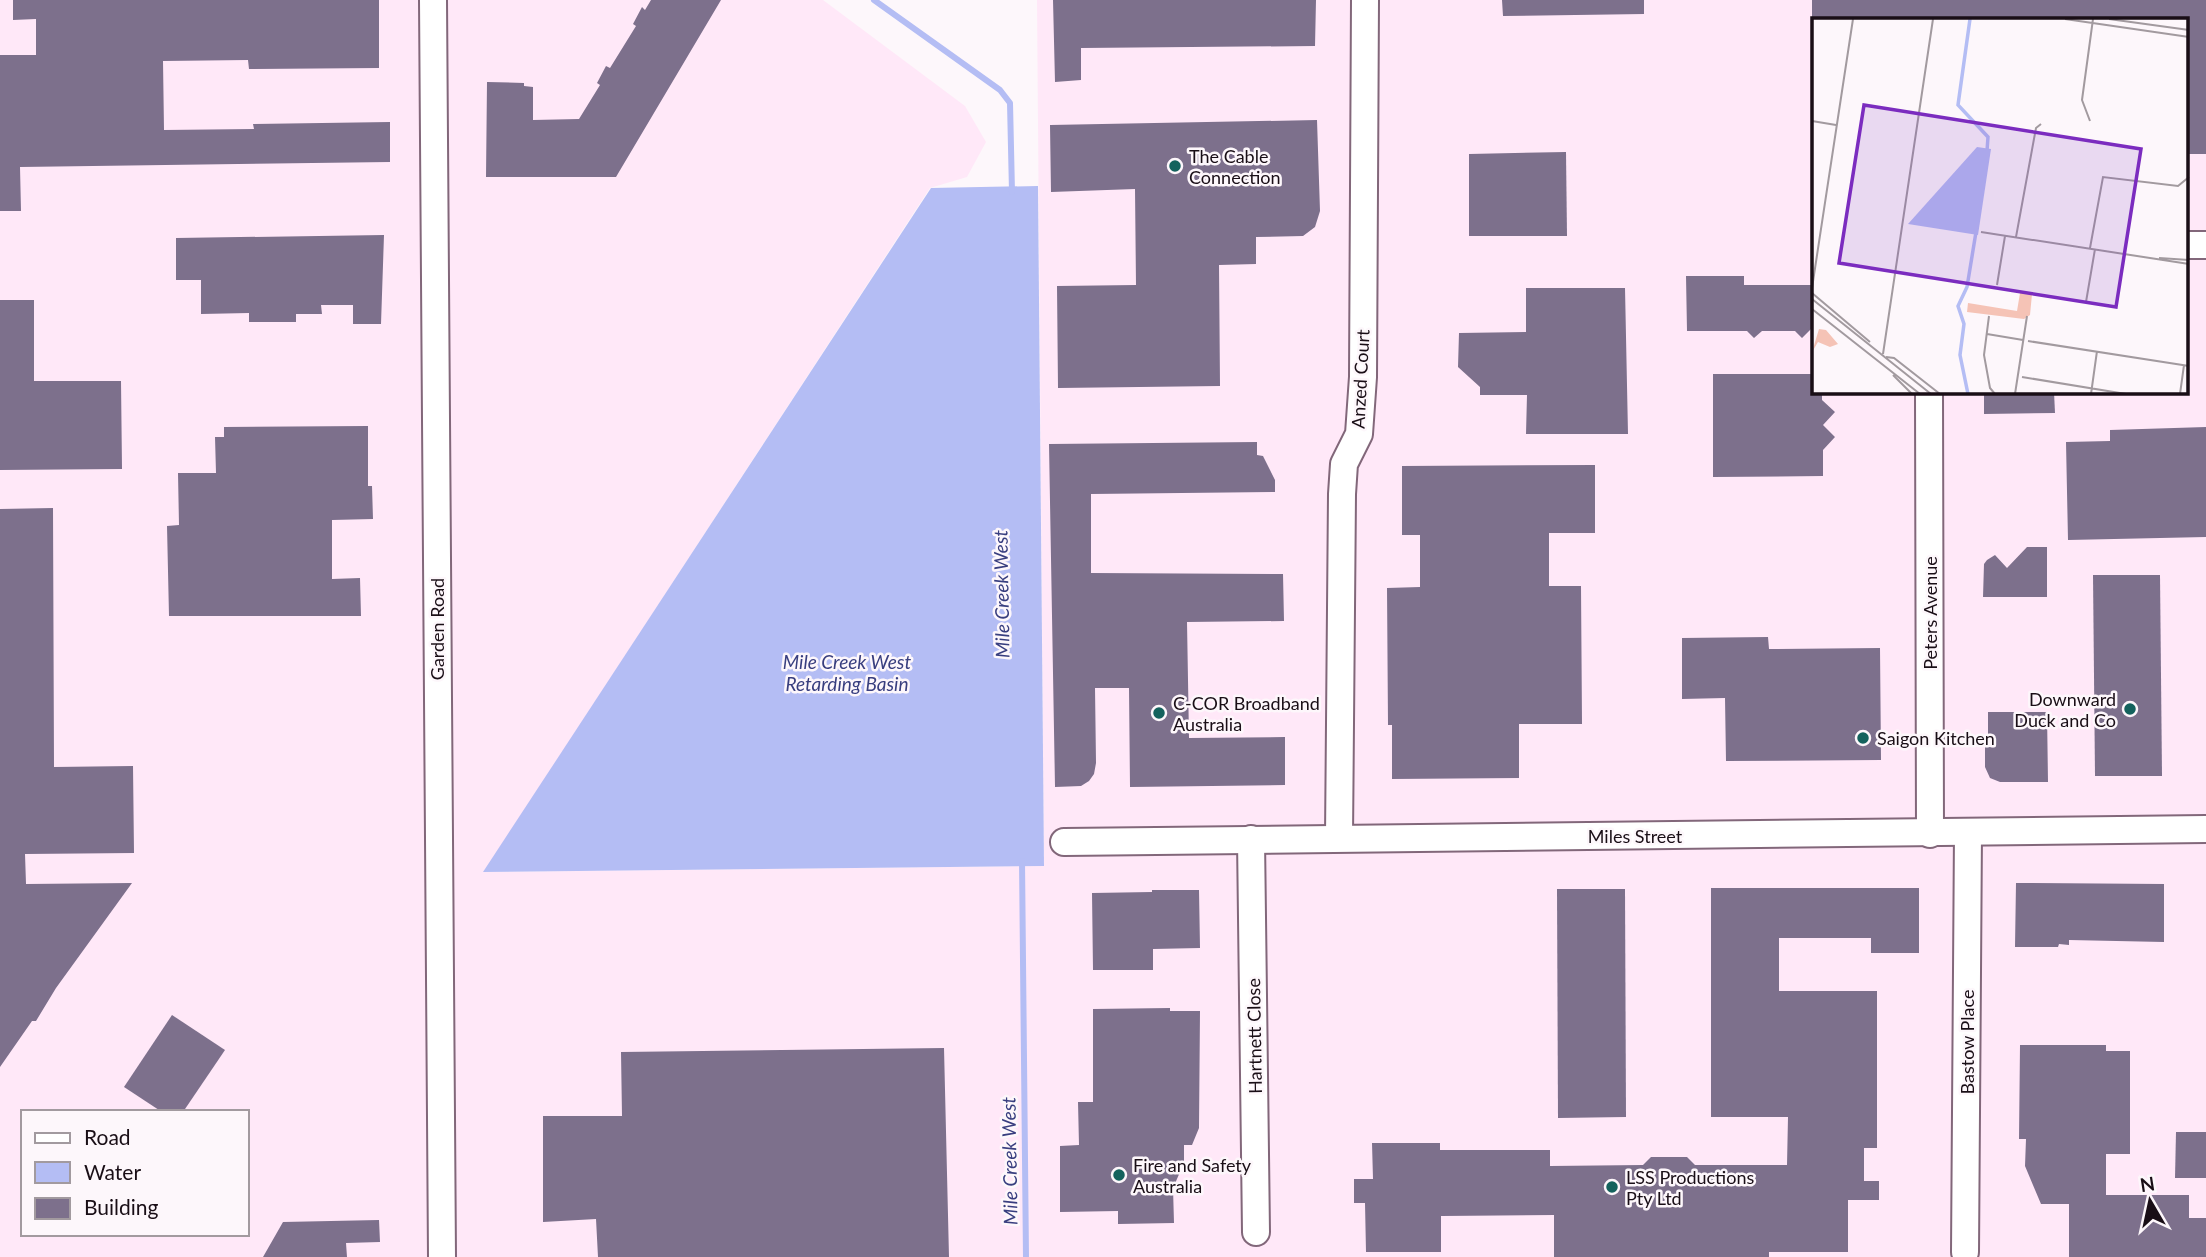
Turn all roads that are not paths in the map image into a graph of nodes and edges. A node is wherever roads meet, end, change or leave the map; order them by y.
1 (433, 0) edge
2 (1365, 0) edge
3 (2188, 245) edge
4 (2206, 245) edge
5 (1928, 394) edge
6 (2206, 829) edge
7 (1968, 832) junction
8 (1930, 834) junction
9 (1339, 838) junction
10 (1251, 839) junction
11 (1064, 842) dead end
12 (1256, 1232) dead end
13 (1965, 1252) dead end
14 (442, 1257) edge

1 - 14 street, Garden Road
2 - 9 street, Anzed Court
3 - 4 street
5 - 8 street, Peters Avenue
6 - 7 street, Miles Street
7 - 8 street, Miles Street
7 - 13 street, Bastow Place
8 - 9 street, Miles Street
9 - 10 street, Miles Street
10 - 11 street, Miles Street
10 - 12 street, Hartnett Close

